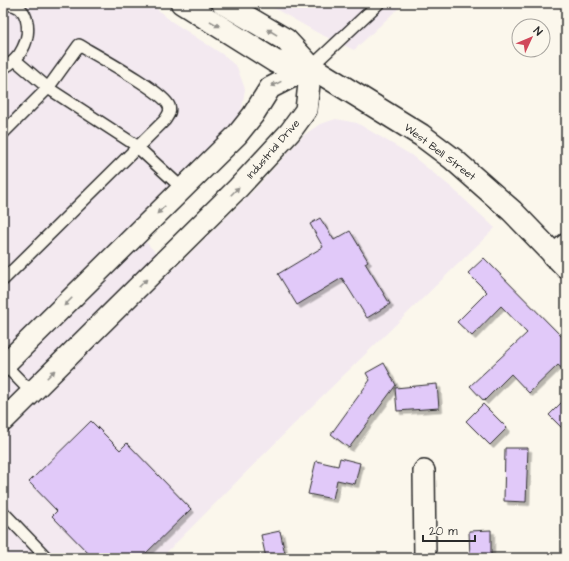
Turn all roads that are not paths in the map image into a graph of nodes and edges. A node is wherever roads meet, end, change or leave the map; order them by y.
1 (182, 3) edge
2 (223, 3) edge
3 (379, 3) edge
4 (3, 6) edge
5 (15, 60) junction
6 (311, 67) junction
7 (3, 68) edge
8 (48, 88) junction
9 (3, 133) edge
10 (138, 148) junction
11 (183, 188) junction
12 (562, 256) edge
13 (3, 280) edge
14 (4, 365) edge
15 (32, 393) junction
16 (3, 421) edge
17 (424, 471) dead end
18 (3, 512) edge
19 (47, 558) edge
20 (425, 558) edge

1 -> 6 main road, West Bell Street
6 -> 2 main road, West Bell Street
3 - 6 lane
4 - 5 lane
5 - 7 lane
5 - 8 lane
6 -> 11 street
6 - 12 main road, West Bell Street
15 -> 6 street, Industrial Drive
8 - 9 lane
8 - 10 lane
8 - 10 lane
10 - 11 lane
10 - 13 lane
11 -> 14 street
14 - 15 lane
15 - 16 street, Industrial Drive
17 - 20 street
18 - 19 lane

